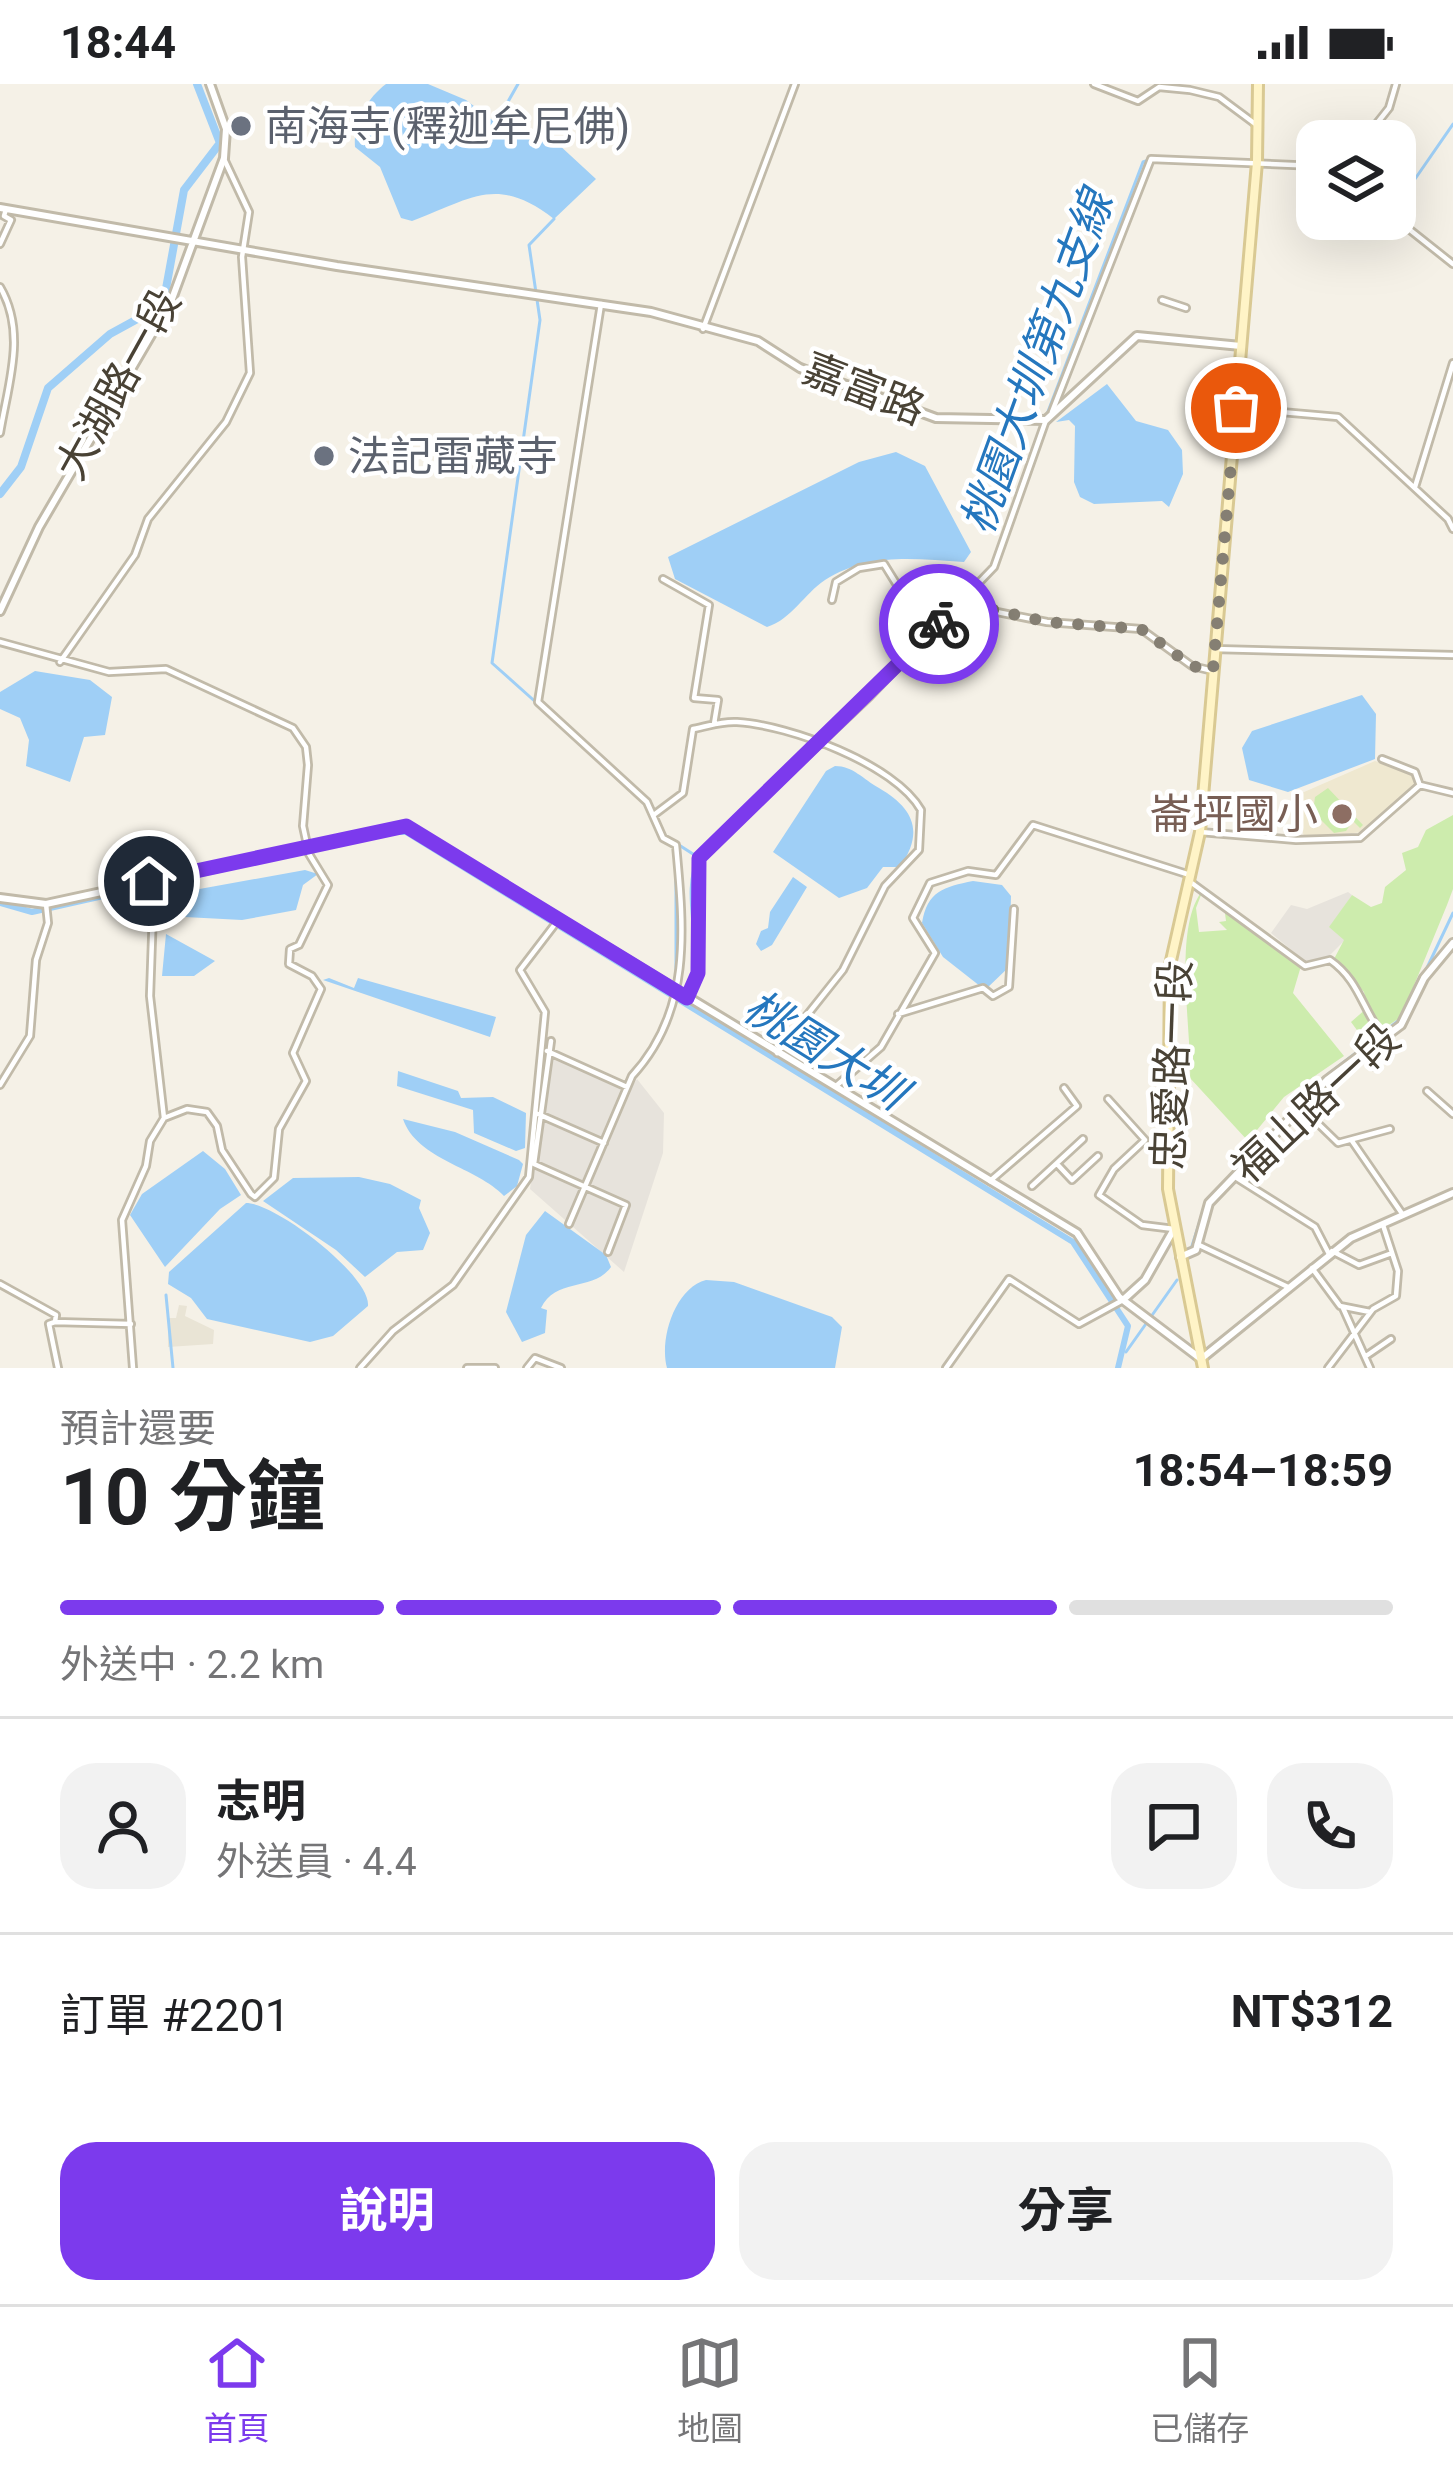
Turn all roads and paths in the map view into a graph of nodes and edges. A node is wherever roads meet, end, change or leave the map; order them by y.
1 (210, 84) edge
2 (795, 84) edge
3 (1094, 84) edge
4 (1258, 84) edge
5 (1396, 84) edge
6 (1380, 120) edge
7 (1258, 126) junction
8 (224, 158) junction
9 (1256, 162) junction
10 (1296, 165) edge
11 (3, 209) edge
12 (1416, 235) edge
13 (188, 239) junction
14 (0, 244) edge
15 (242, 251) junction
16 (1453, 264) edge
17 (0, 287) edge
18 (1162, 300) dead end
19 (601, 304) junction
20 (1186, 308) dead end
21 (703, 329) junction
22 (1241, 346) junction
23 (1453, 362) edge
24 (1236, 408) junction
25 (1048, 419) junction
26 (0, 433) edge
27 (1415, 487) junction
28 (1453, 530) edge
29 (663, 579) dead end
30 (832, 599) dead end
31 (959, 602) junction
32 (0, 611) edge
33 (0, 643) edge
34 (1214, 649) junction
35 (1453, 655) edge
36 (60, 662) junction
37 (1213, 670) junction
38 (713, 724) junction
39 (818, 743) junction
40 (1382, 759) dead end
41 (1420, 785) junction
42 (1453, 793) edge
43 (654, 814) junction
44 (1200, 832) junction
45 (308, 848) junction
46 (1190, 878) junction
47 (154, 884) junction
48 (0, 898) edge
49 (46, 908) junction
50 (1014, 910) dead end
51 (557, 922) junction
52 (1453, 943) edge
53 (679, 998) junction
54 (898, 1014) junction
55 (1383, 1036) junction
56 (550, 1041) dead end
57 (547, 1051) junction
58 (776, 1053) junction
59 (1375, 1066) dead end
60 (0, 1084) edge
61 (627, 1088) junction
62 (833, 1088) junction
63 (1064, 1088) dead end
64 (1426, 1091) dead end
65 (1108, 1099) dead end
66 (1300, 1106) junction
67 (538, 1114) junction
68 (1453, 1114) edge
69 (164, 1118) junction
70 (1390, 1129) dead end
71 (1083, 1139) dead end
72 (1352, 1141) junction
73 (604, 1143) junction
74 (1098, 1156) dead end
75 (531, 1162) junction
76 (1057, 1164) junction
77 (1237, 1178) junction
78 (990, 1181) junction
79 (1032, 1186) dead end
80 (585, 1188) junction
81 (1453, 1193) edge
82 (1403, 1215) junction
83 (569, 1224) dead end
84 (1383, 1224) junction
85 (1174, 1228) junction
86 (1197, 1244) junction
87 (608, 1252) dead end
88 (1330, 1253) junction
89 (1392, 1253) junction
90 (1180, 1257) junction
91 (1312, 1268) junction
92 (0, 1284) edge
93 (1288, 1287) junction
94 (1114, 1303) junction
95 (1343, 1308) junction
96 (1371, 1312) junction
97 (55, 1322) junction
98 (130, 1324) junction
99 (1352, 1338) junction
100 (1391, 1339) dead end
101 (1364, 1358) junction
102 (1202, 1364) edge
103 (58, 1368) edge
104 (133, 1368) edge
105 (361, 1368) edge
106 (467, 1368) edge
107 (495, 1368) edge
108 (527, 1368) edge
109 (561, 1368) edge
110 (946, 1368) edge
111 (1328, 1368) edge
112 (1370, 1368) edge

1 - 8 street, 大湖路一段
2 - 21 street
3 - 7 street
4 - 7 main road, 忠愛路一段
5 - 6 street
7 - 9 main road, 忠愛路一段
8 - 13 street, 大湖路一段
8 - 15 street
9 - 10 street
9 - 22 main road, 忠愛路一段
9 - 25 street
11 - 13 street, 嘉富路
11 - 14 street
12 - 16 street
13 - 15 street, 嘉富路
13 - 32 street, 大湖路一段
15 - 19 street, 嘉富路
15 - 36 street
17 - 26 street
18 - 20 street
19 - 21 street, 嘉富路
19 - 43 street
21 - 25 street, 嘉富路
22 - 24 main road, 忠愛路一段
22 - 25 street
23 - 27 street
24 - 27 street
24 - 34 main road, 忠愛路一段
25 - 31 street
27 - 28 street
29 - 38 street
30 - 31 street
31 - 37 street
31 - 39 street
33 - 36 street
34 - 35 street
34 - 37 main road, 忠愛路一段
36 - 45 street
37 - 44 main road, 忠愛路一段
38 - 39 street
38 - 43 street
39 - 53 street
39 - 58 street
40 - 41 street
41 - 42 street
41 - 44 street
43 - 53 street
44 - 46 main road, 忠愛路一段
45 - 47 street
45 - 51 street
45 - 69 street
46 - 54 street
46 - 55 street
46 - 85 main road, 忠愛路一段
47 - 49 street
47 - 69 street
48 - 49 street
49 - 60 street
50 - 54 street
51 - 53 street
51 - 75 street
52 - 55 street, 福山路一段
53 - 58 street
53 - 61 street
54 - 62 street
55 - 59 street
55 - 66 street, 福山路一段
56 - 57 street
57 - 61 street
57 - 67 street
58 - 62 street
61 - 73 street
62 - 78 street
63 - 78 street
64 - 68 street
65 - 85 street
66 - 72 street
66 - 77 street, 福山路一段
67 - 73 street
67 - 75 street
69 - 98 street
70 - 72 street
71 - 76 street
72 - 82 street
73 - 80 street
74 - 76 street
75 - 80 street
75 - 105 street
76 - 79 street
77 - 86 street, 福山路一段
77 - 88 street
78 - 94 street
80 - 83 street
80 - 87 street
81 - 82 street
82 - 84 street
84 - 88 street
84 - 89 street
85 - 90 main road, 忠愛路一段
85 - 94 street
86 - 90 street, 福山路一段
86 - 93 street
88 - 89 street
88 - 91 street
89 - 96 street
90 - 102 main road, 忠愛路一段
91 - 93 street
91 - 95 street
92 - 97 street
93 - 102 street
94 - 102 street
94 - 110 street
95 - 96 street
95 - 99 street
96 - 99 street
97 - 98 street
97 - 103 street
98 - 104 street
99 - 101 street
99 - 111 street
100 - 101 street
101 - 112 street
106 - 107 street
108 - 109 street

